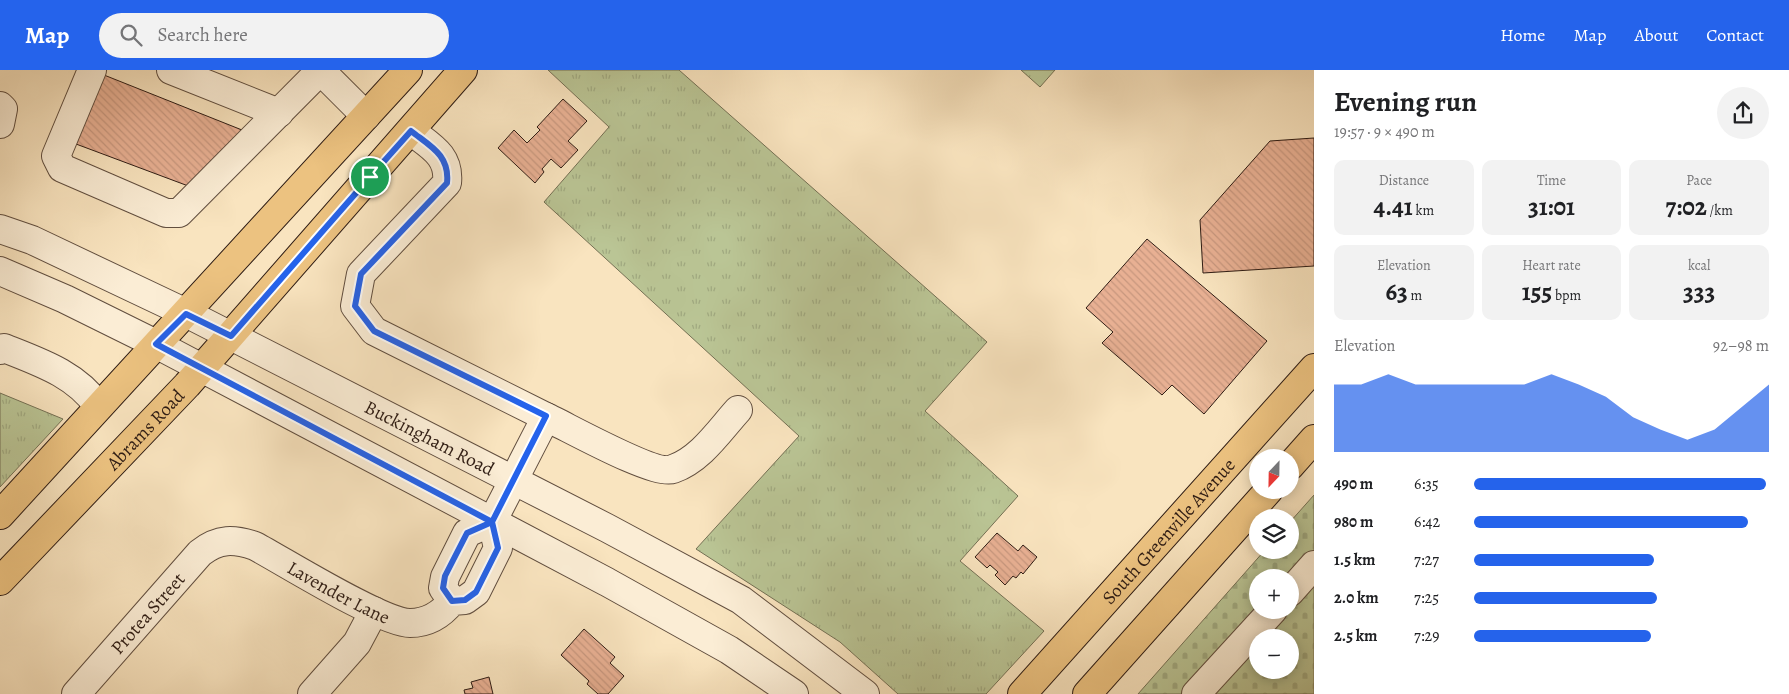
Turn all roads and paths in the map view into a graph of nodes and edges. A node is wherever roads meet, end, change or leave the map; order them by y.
1 (92, 70) edge
2 (170, 70) edge
3 (321, 70) edge
4 (408, 70) edge
5 (464, 70) edge
6 (0, 106) edge
7 (279, 113) junction
8 (366, 116) junction
9 (0, 124) edge
10 (411, 131) junction
11 (0, 229) edge
12 (0, 271) edge
13 (186, 314) junction
14 (231, 336) junction
15 (156, 344) junction
16 (0, 350) edge
17 (1314, 368) edge
18 (201, 369) junction
19 (98, 406) junction
20 (738, 410) dead end
21 (546, 416) junction
22 (1314, 439) edge
23 (1299, 456) edge
24 (514, 480) junction
25 (1261, 499) edge
26 (0, 514) edge
27 (492, 522) junction
28 (224, 540) joint
29 (1314, 566) edge
30 (0, 581) edge
31 (1299, 582) edge
32 (374, 611) junction
33 (1265, 619) edge
34 (76, 694) edge
35 (312, 694) edge
36 (794, 694) edge
37 (865, 694) edge
38 (1022, 694) edge
39 (1087, 694) edge
40 (1196, 694) edge

1 - 7 street
2 - 7 street
3 - 7 street
3 - 8 street
4 - 8 main road
5 - 10 main road, Abrams Road
6 - 9 street
8 - 13 main road
10 - 14 main road, Abrams Road
10 - 21 street
11 - 13 street, Buckingham Road
12 - 15 street
13 - 14 street, Buckingham Road
13 - 15 main road
14 - 18 main road, Abrams Road
14 - 24 street, Buckingham Road
15 - 18 street
15 - 19 main road
16 - 19 street
17 - 38 main road, South Greenville Avenue
18 - 27 street
18 - 30 main road, Abrams Road
19 - 26 main road
20 - 21 street
21 - 24 street
22 - 23 main road
24 - 27 street
24 - 37 street, Buckingham Road
25 - 39 main road
27 - 32 street, Lavender Lane
27 - 36 street
28 - 32 street, Lavender Lane
28 - 34 street, Protea Street
29 - 31 street
32 - 35 street
33 - 40 street

